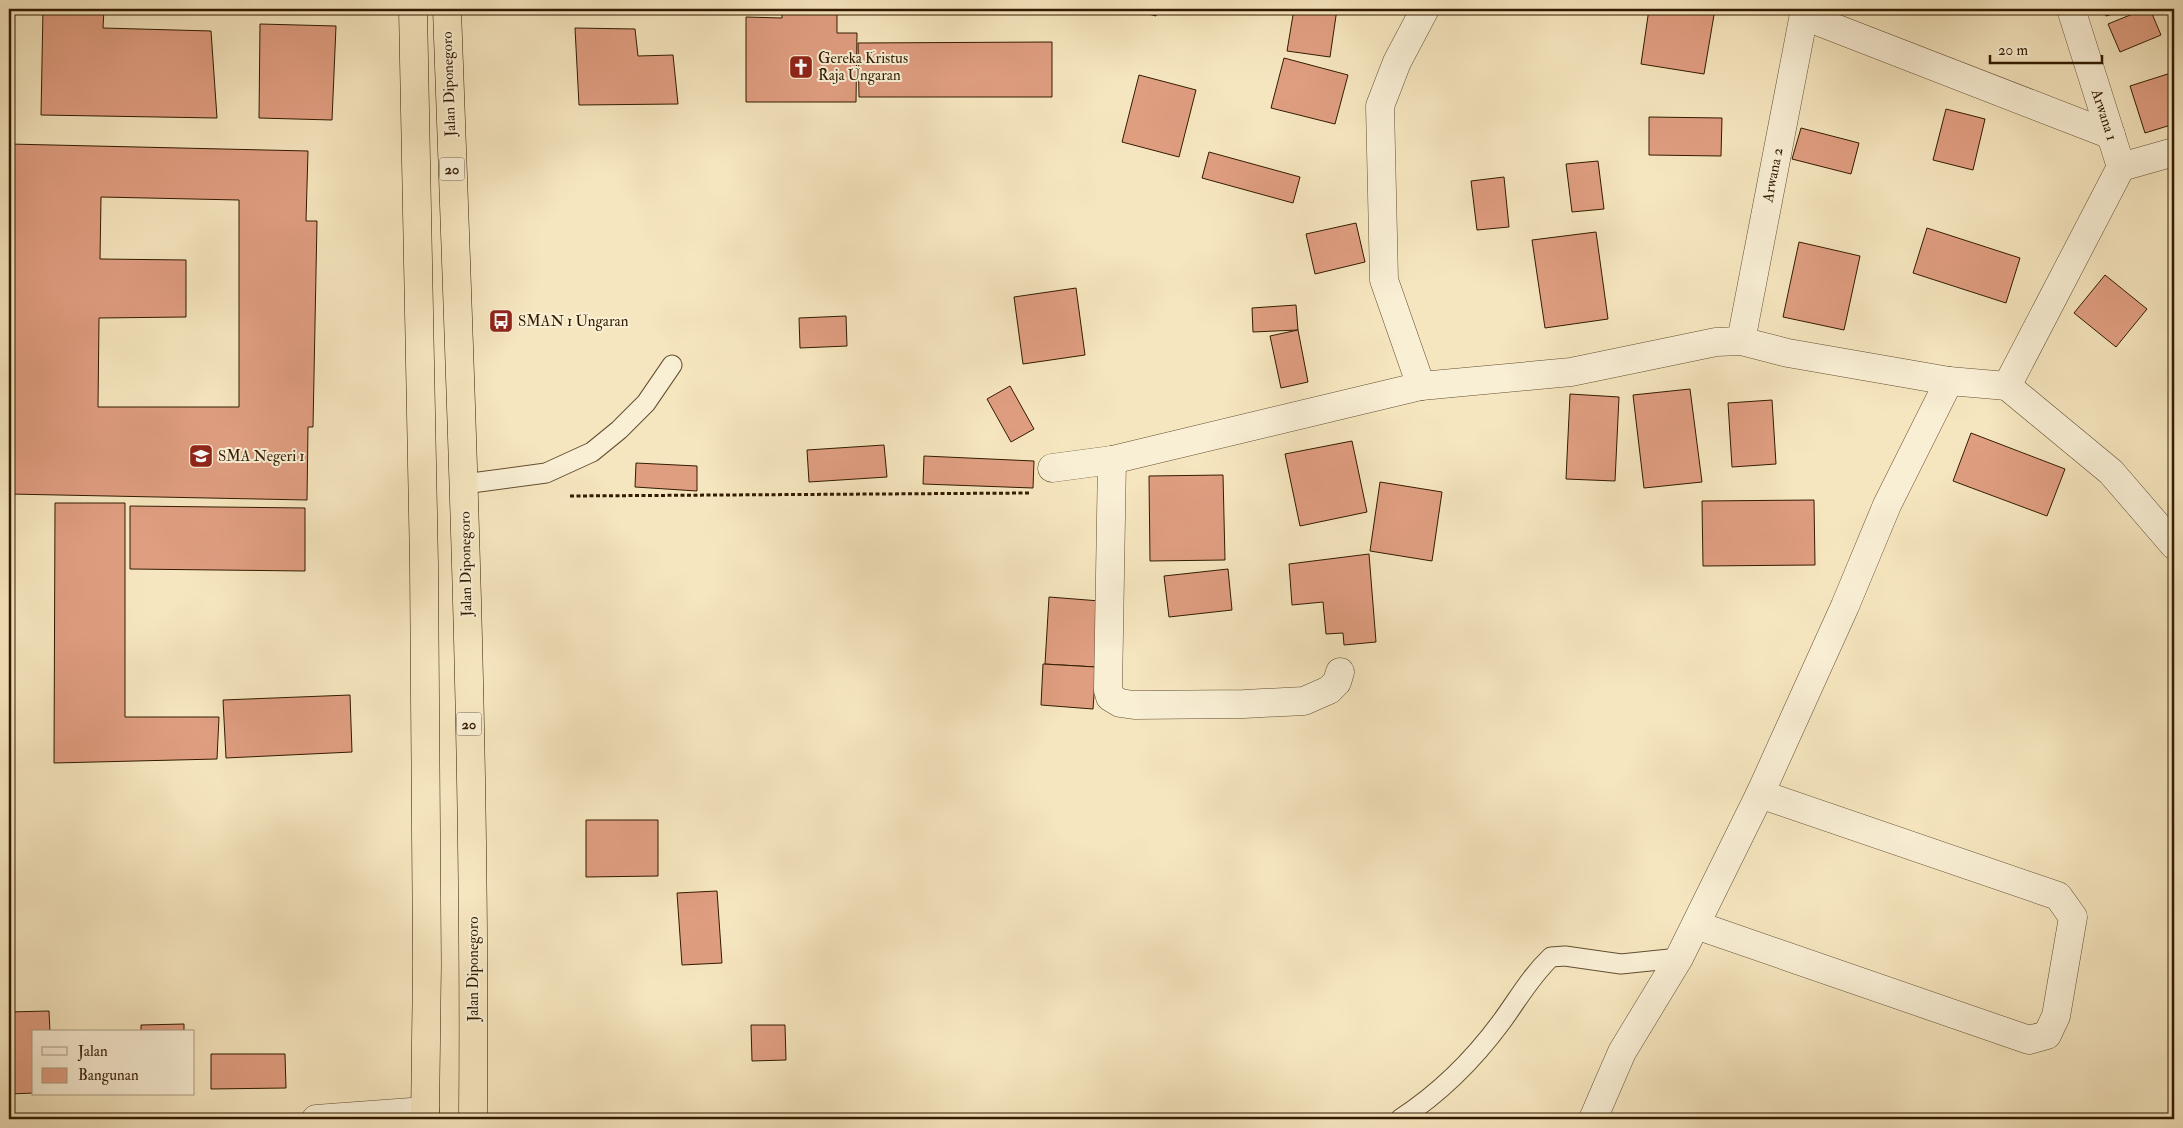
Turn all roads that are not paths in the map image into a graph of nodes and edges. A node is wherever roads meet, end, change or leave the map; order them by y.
1 (413, 9) edge
2 (447, 9) edge
3 (1425, 9) edge
4 (2071, 9) edge
5 (1804, 12) edge
6 (2111, 135) junction
7 (2174, 152) edge
8 (2121, 168) junction
9 (419, 329) junction
10 (458, 329) junction
11 (1741, 341) junction
12 (672, 365) dead end
13 (1949, 381) junction
14 (1421, 386) junction
15 (2007, 386) junction
16 (1112, 460) junction
17 (1052, 468) road end
18 (464, 484) junction
19 (2174, 545) edge
20 (466, 562) junction
21 (424, 564) junction
22 (1340, 672) dead end
23 (1760, 794) junction
24 (1696, 925) junction
25 (1679, 958) junction
26 (425, 1115) edge
27 (316, 1119) edge
28 (473, 1119) edge
29 (1400, 1119) edge
30 (1593, 1119) edge

1 - 9 highway
2 - 10 highway, Jalan Diponegoro / 20
3 - 14 street
4 - 6 street, Arwana 1
5 - 6 street
5 - 11 street, Arwana 2
6 - 8 street, Arwana 1
7 - 8 street
8 - 15 street
9 - 10 highway
9 - 21 highway
10 - 18 highway, Jalan Diponegoro / 20
11 - 13 street
11 - 14 street
12 - 18 lane
13 - 15 street
13 - 23 street
14 - 16 street
15 - 19 street
16 - 17 street
16 - 22 street
18 - 20 highway, Jalan Diponegoro / 20
20 - 21 highway
20 - 28 highway, Jalan Diponegoro / 20
21 - 26 highway
23 - 24 street
23 - 24 street
24 - 25 street
25 - 29 lane
25 - 30 street
26 - 27 street

